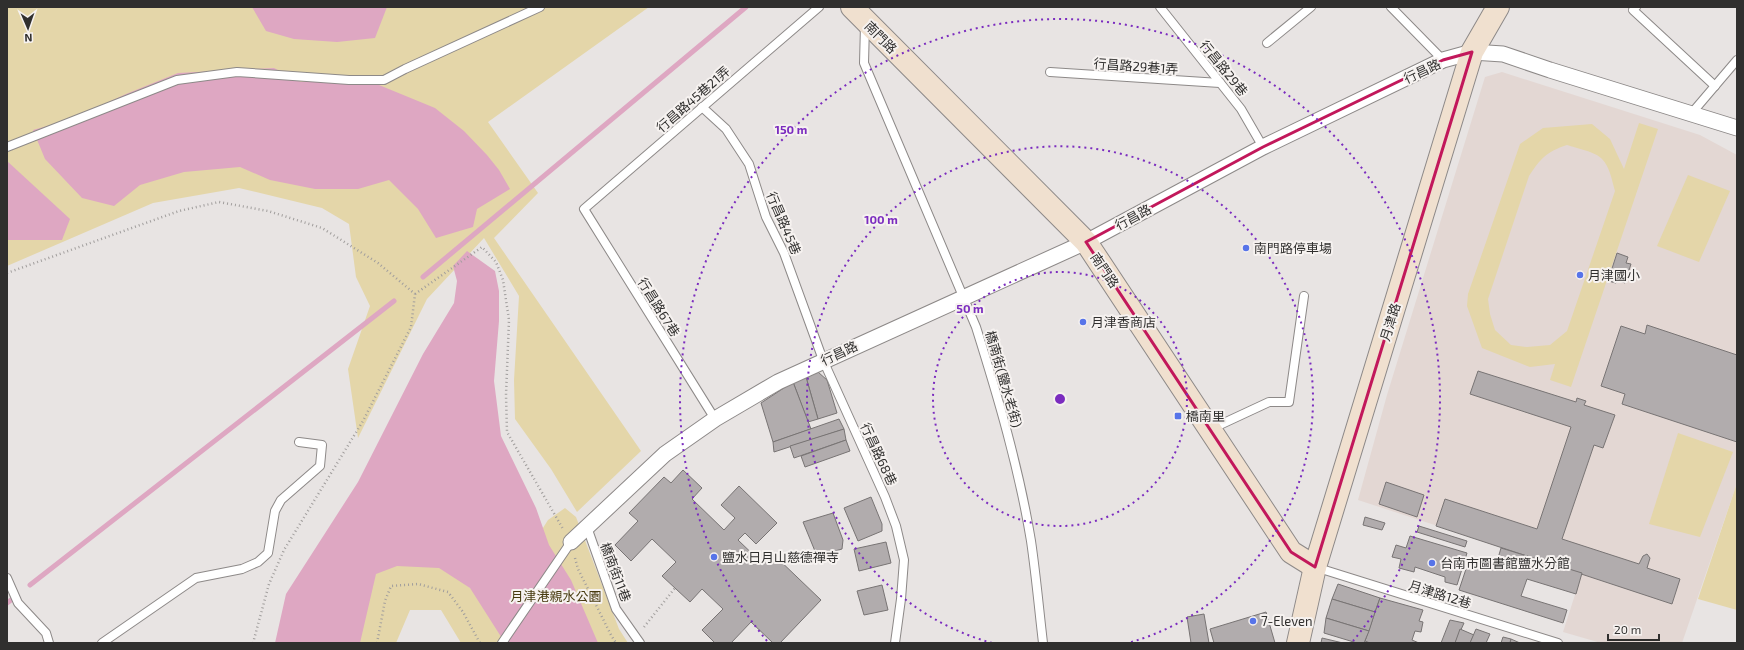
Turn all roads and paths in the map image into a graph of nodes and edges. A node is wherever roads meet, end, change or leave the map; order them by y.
1 (540, 7) edge
2 (818, 7) edge
3 (1160, 7) edge
4 (1311, 7) edge
5 (1392, 7) edge
6 (1498, 7) edge
7 (1636, 7) edge
8 (858, 14) edge
9 (1266, 44) dead end
10 (1472, 52) junction
11 (1443, 60) junction
12 (1737, 60) edge
13 (1050, 72) dead end
14 (1220, 83) junction
15 (1715, 86) junction
16 (702, 108) junction
17 (1691, 114) junction
18 (1737, 128) edge
19 (7, 146) edge
20 (1263, 147) junction
21 (584, 209) joint
22 (1086, 242) junction
23 (7, 273) edge
24 (415, 294) junction
25 (1304, 296) dead end
26 (963, 297) junction
27 (823, 360) junction
28 (715, 419) junction
29 (1210, 429) junction
30 (298, 442) dead end
31 (587, 527) junction
32 (571, 542) junction
33 (1315, 567) junction
34 (7, 578) edge
35 (675, 588) dead end
36 (635, 636) junction
37 (49, 643) edge
38 (102, 643) edge
39 (253, 643) edge
40 (377, 643) edge
41 (480, 643) edge
42 (502, 643) edge
43 (616, 643) edge
44 (640, 643) edge
45 (895, 643) edge
46 (1043, 643) edge
47 (1298, 643) edge
48 (1558, 643) edge

1 - 19 lane
2 - 16 lane, 行昌路45巷21弄
3 - 14 lane, 行昌路29巷
4 - 9 lane
5 - 11 lane
6 - 10 street, 月津路
7 - 15 lane
8 - 22 street, 南門路
8 - 26 lane, 橋南街(鹽水老街)
10 - 11 street, 行昌路
10 - 17 street, 行昌路
10 - 33 street, 月津路
11 - 20 street, 行昌路
12 - 15 lane
13 - 14 lane, 行昌路29巷1弄
14 - 20 lane, 行昌路29巷
15 - 17 lane
16 - 21 lane, 行昌路45巷21弄
16 - 27 lane, 行昌路45巷
17 - 18 street, 行昌路
20 - 22 street, 行昌路
21 - 28 lane, 行昌路67巷
22 - 26 street, 行昌路
22 - 29 street, 南門路
23 - 24 path
24 - 32 path
24 - 39 path
25 - 29 lane
26 - 27 street, 行昌路
26 - 46 lane, 橋南街(鹽水老街)
27 - 28 street, 行昌路
27 - 45 lane, 行昌路68巷
28 - 31 street, 行昌路
29 - 33 street, 南門路
30 - 38 lane
31 - 32 street, 行昌路
31 - 36 lane, 橋南街11巷
32 - 42 lane
32 - 43 path
33 - 47 street, 月津路
33 - 48 lane, 月津路12巷
34 - 37 lane
35 - 36 path
36 - 44 lane, 橋南街11巷
40 - 41 path

